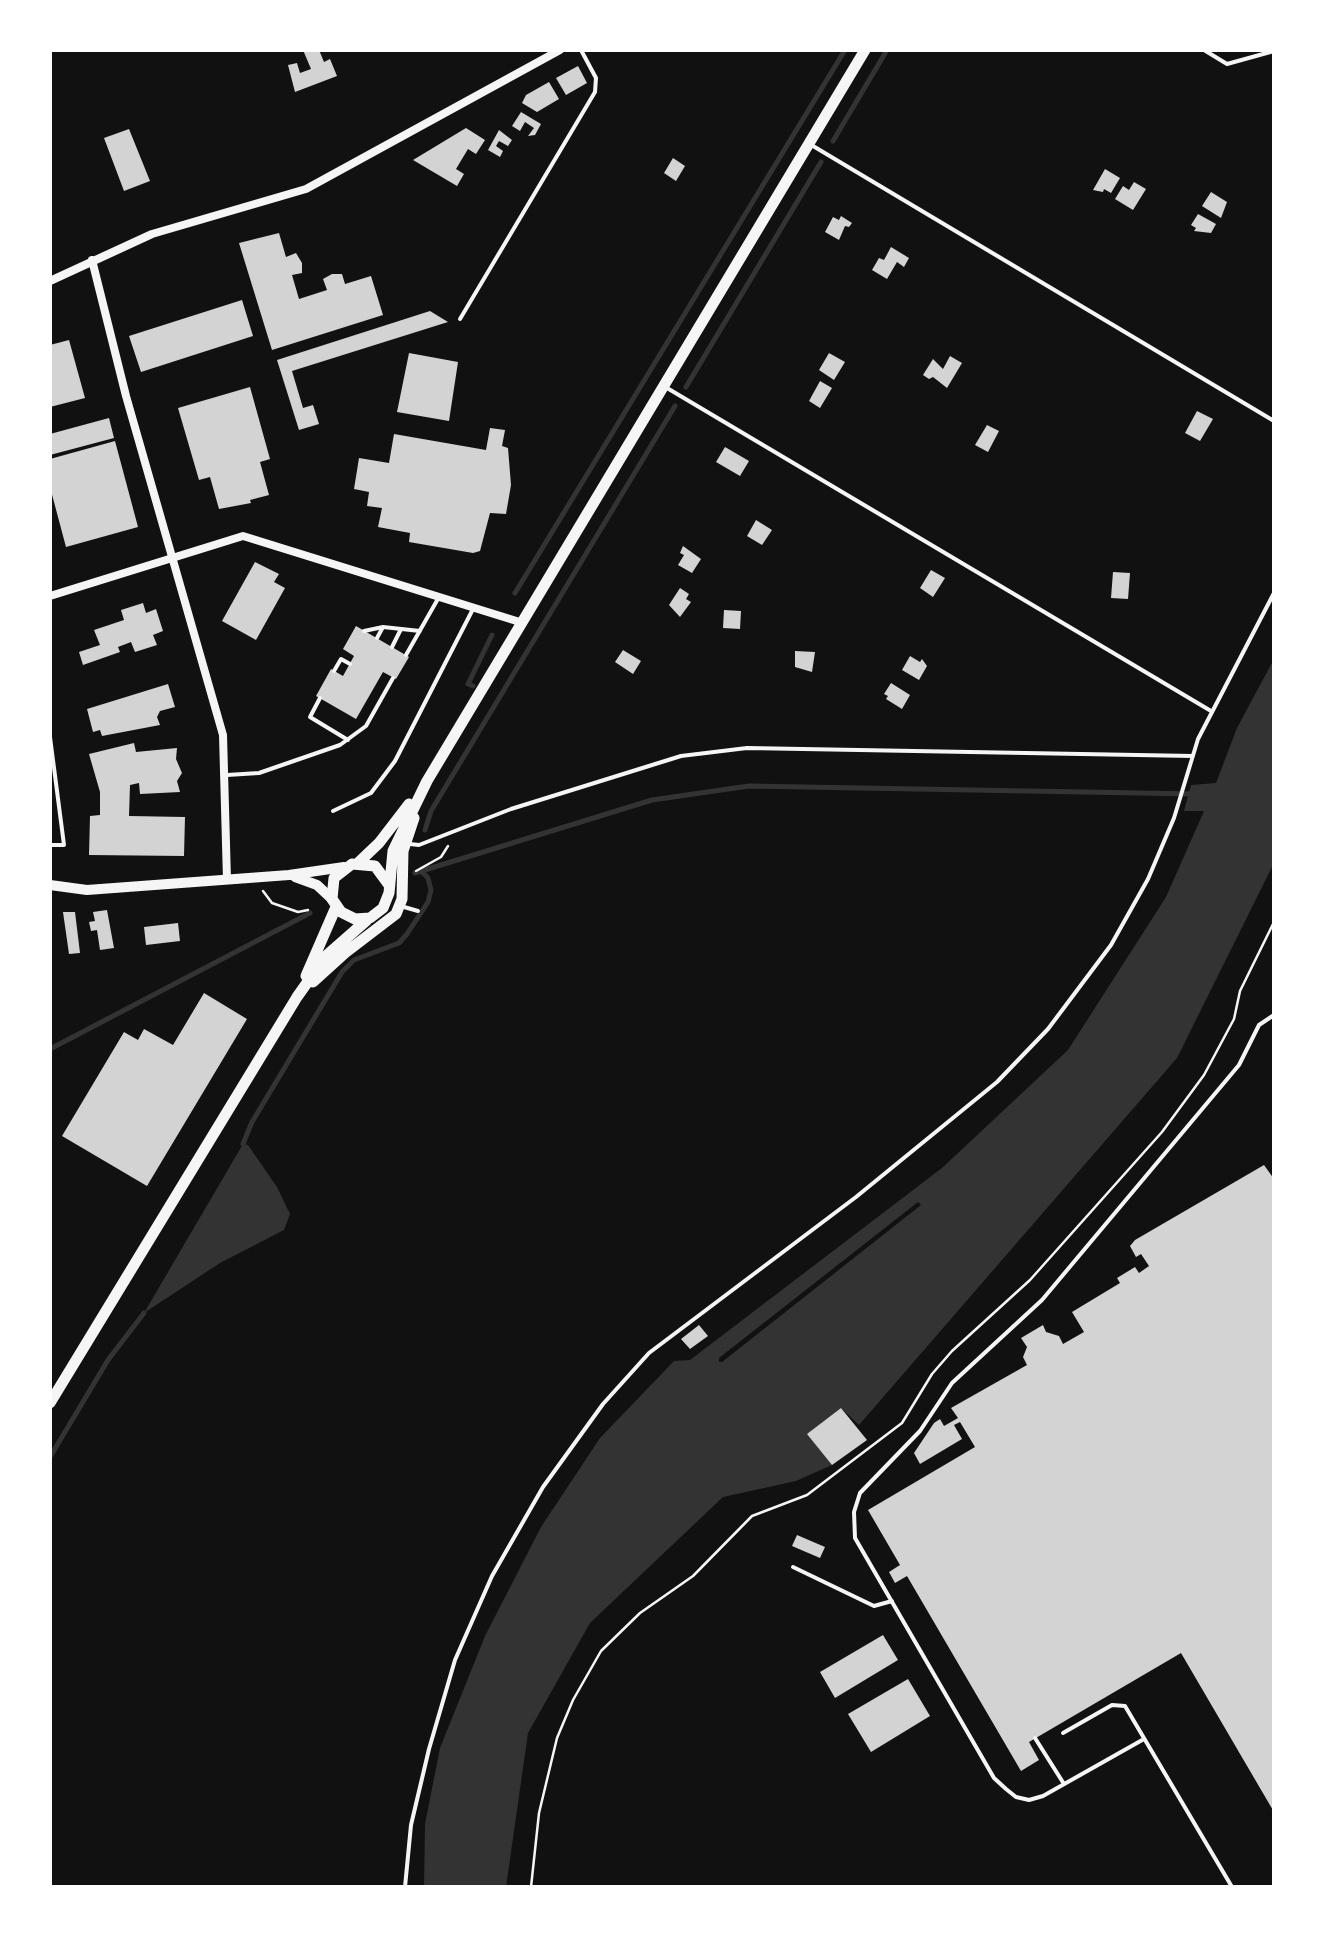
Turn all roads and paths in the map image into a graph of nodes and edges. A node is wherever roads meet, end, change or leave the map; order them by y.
1 (560, 50) edge
2 (580, 50) edge
3 (865, 50) edge
4 (1204, 50) edge
5 (1274, 51) edge
6 (808, 144) junction
7 (92, 260) junction
8 (50, 280) edge
9 (460, 319) dead end
10 (664, 385) junction
11 (1274, 420) edge
12 (174, 558) junction
13 (1274, 593) edge
14 (50, 596) edge
15 (440, 598) junction
16 (473, 609) junction
17 (523, 623) junction
18 (383, 627) junction
19 (401, 629) junction
20 (364, 631) dead end
21 (420, 631) junction
22 (377, 638) dead end
23 (392, 647) dead end
24 (351, 654) dead end
25 (406, 655) dead end
26 (334, 671) dead end
27 (394, 678) dead end
28 (378, 680) dead end
29 (388, 686) junction
30 (320, 698) dead end
31 (1212, 711) junction
32 (50, 737) edge
33 (348, 740) junction
34 (1193, 756) junction
35 (223, 775) junction
36 (427, 781) junction
37 (332, 811) dead end
38 (451, 832) junction
39 (406, 843) junction
40 (50, 845) edge
41 (359, 862) junction
42 (344, 867) junction
43 (414, 871) dead end
44 (289, 875) junction
45 (252, 878) junction
46 (227, 880) junction
47 (389, 885) junction
48 (50, 886) edge
49 (334, 903) junction
50 (400, 906) junction
51 (308, 910) dead end
52 (418, 911) dead end
53 (370, 918) junction
54 (1274, 922) edge
55 (297, 997) junction
56 (1274, 1015) edge
57 (55, 1384) edge
58 (50, 1404) edge
59 (793, 1567) dead end
60 (892, 1601) junction
61 (1062, 1733) dead end
62 (1035, 1738) dead end
63 (1144, 1739) junction
64 (1064, 1784) junction
65 (405, 1887) edge
66 (531, 1887) edge
67 (1232, 1887) edge

1 - 7 street
2 - 9 lane
3 - 6 main road
4 - 5 lane
6 - 10 main road
6 - 11 lane
7 - 8 street
7 - 12 street
10 - 17 main road
10 - 31 lane
12 - 14 street
12 - 15 street
12 - 35 street
13 - 31 lane
15 - 16 street
15 - 21 lane
16 - 17 street
16 - 37 lane
17 - 36 main road
18 - 19 lane
18 - 20 lane
18 - 22 lane
19 - 21 lane
19 - 23 lane
21 - 25 lane
24 - 26 lane
27 - 29 lane
28 - 29 lane
29 - 33 lane
30 - 33 lane
31 - 34 lane
32 - 40 lane
33 - 35 lane
34 - 38 lane
34 - 65 lane
35 - 46 street
36 - 39 main road
36 - 41 main road
36 - 47 main road
38 - 39 lane
38 - 43 path
39 - 50 main road
41 - 42 main road
41 - 47 main road
42 - 44 street
42 - 49 main road
44 - 45 street
44 - 49 street
45 - 46 street
45 - 51 path
46 - 48 street
47 - 53 main road
49 - 53 main road
49 - 55 main road
50 - 52 lane
50 - 55 main road
53 - 55 main road
54 - 66 path
55 - 57 main road
56 - 60 lane
57 - 58 main road
59 - 60 lane
60 - 64 lane
61 - 63 lane
62 - 64 lane
63 - 64 lane
63 - 67 lane

